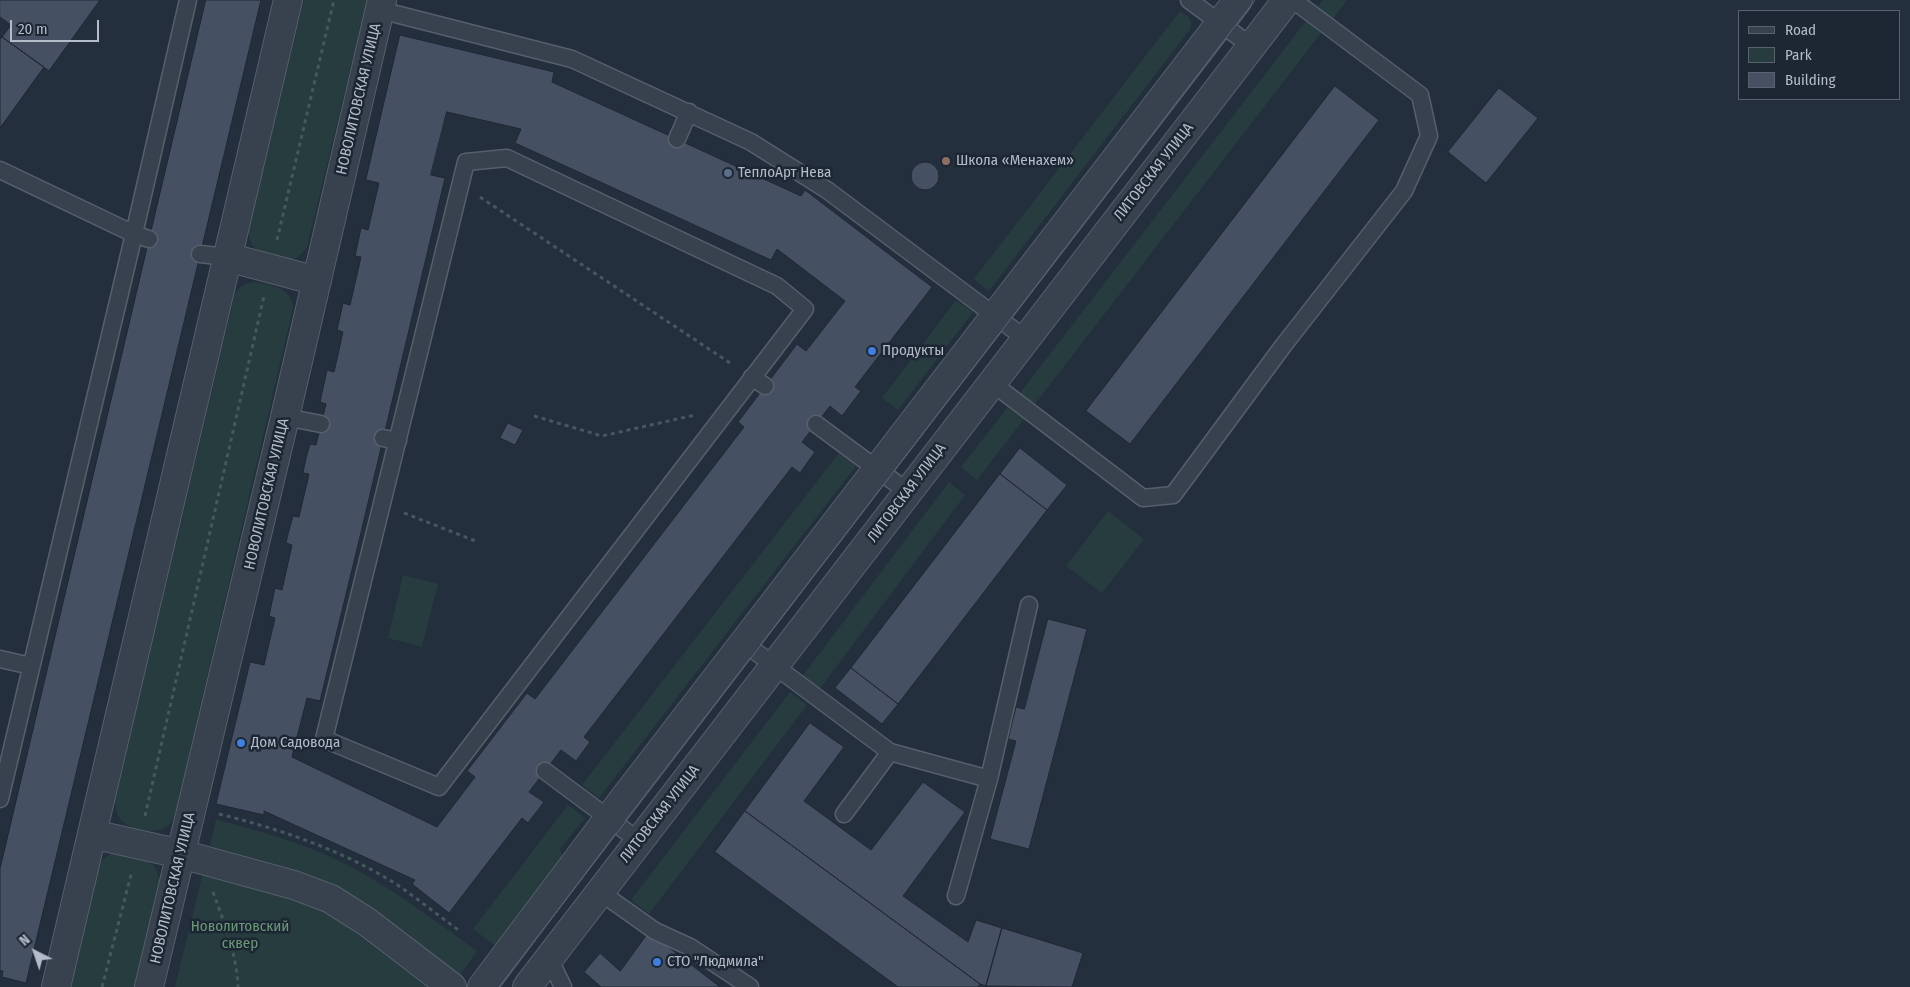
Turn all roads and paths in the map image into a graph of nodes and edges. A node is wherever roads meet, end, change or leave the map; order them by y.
1 (188, 0) edge
2 (288, 0) edge
3 (334, 0) edge
4 (1189, 0) edge
5 (1238, 0) edge
6 (1286, 0) edge
7 (1293, 0) edge
8 (381, 5) edge
9 (1220, 23) junction
10 (1251, 46) junction
11 (689, 112) junction
12 (677, 139) dead end
13 (0, 170) edge
14 (460, 184) junction
15 (142, 237) junction
16 (276, 246) dead end
17 (214, 255) junction
18 (317, 281) junction
19 (265, 295) dead end
20 (995, 316) junction
21 (1026, 339) junction
22 (759, 382) junction
23 (992, 383) junction
24 (729, 407) junction
25 (534, 416) dead end
26 (285, 417) junction
27 (321, 424) dead end
28 (816, 424) dead end
29 (878, 470) junction
30 (908, 492) junction
31 (382, 505) junction
32 (478, 542) dead end
33 (1029, 605) dead end
34 (744, 643) junction
35 (0, 659) edge
36 (31, 666) junction
37 (774, 666) junction
38 (890, 752) junction
39 (545, 771) dead end
40 (990, 778) junction
41 (0, 799) edge
42 (210, 812) dead end
43 (844, 814) dead end
44 (609, 818) junction
45 (144, 819) dead end
46 (92, 834) junction
47 (639, 841) junction
48 (190, 857) junction
49 (134, 864) dead end
50 (600, 892) junction
51 (956, 896) dead end
52 (461, 932) dead end
53 (549, 958) junction
54 (56, 987) edge
55 (102, 987) edge
56 (149, 987) edge
57 (238, 987) edge
58 (452, 987) edge
59 (482, 987) edge
60 (527, 987) edge
61 (563, 987) edge
62 (750, 987) edge

1 - 15 lane
2 - 17 street
3 - 16 path
4 - 9 lane
5 - 9 street
6 - 10 street, ЛИТОВСКАЯ УЛИЦА
7 - 23 lane
8 - 11 lane
8 - 18 street, НОВОЛИТОВСКАЯ УЛИЦА
9 - 10 lane
9 - 20 street
10 - 21 street, ЛИТОВСКАЯ УЛИЦА
11 - 12 lane
11 - 20 lane
13 - 15 lane
14 - 22 path
14 - 22 lane
14 - 31 lane
15 - 36 lane
17 - 18 street
17 - 46 street
18 - 26 street, НОВОЛИТОВСКАЯ УЛИЦА
19 - 45 path
20 - 21 lane
20 - 29 street
21 - 23 street, ЛИТОВСКАЯ УЛИЦА
22 - 24 lane
23 - 30 street, ЛИТОВСКАЯ УЛИЦА
24 - 25 path
24 - 31 lane
26 - 27 lane
26 - 48 street, НОВОЛИТОВСКАЯ УЛИЦА
28 - 29 lane
29 - 30 lane
29 - 34 street
30 - 37 street, ЛИТОВСКАЯ УЛИЦА
31 - 32 path
33 - 40 lane
34 - 37 lane
34 - 44 street
35 - 36 lane
36 - 41 lane
37 - 38 lane
37 - 47 street, ЛИТОВСКАЯ УЛИЦА
38 - 40 lane
38 - 43 lane
39 - 44 lane
40 - 51 lane
42 - 52 path
44 - 47 lane
44 - 59 street
46 - 48 street
46 - 54 street
47 - 50 street, ЛИТОВСКАЯ УЛИЦА
48 - 56 street, НОВОЛИТОВСКАЯ УЛИЦА
48 - 57 path
48 - 58 street
49 - 55 path
50 - 53 street, ЛИТОВСКАЯ УЛИЦА
50 - 62 lane
53 - 60 street, ЛИТОВСКАЯ УЛИЦА
53 - 61 lane

